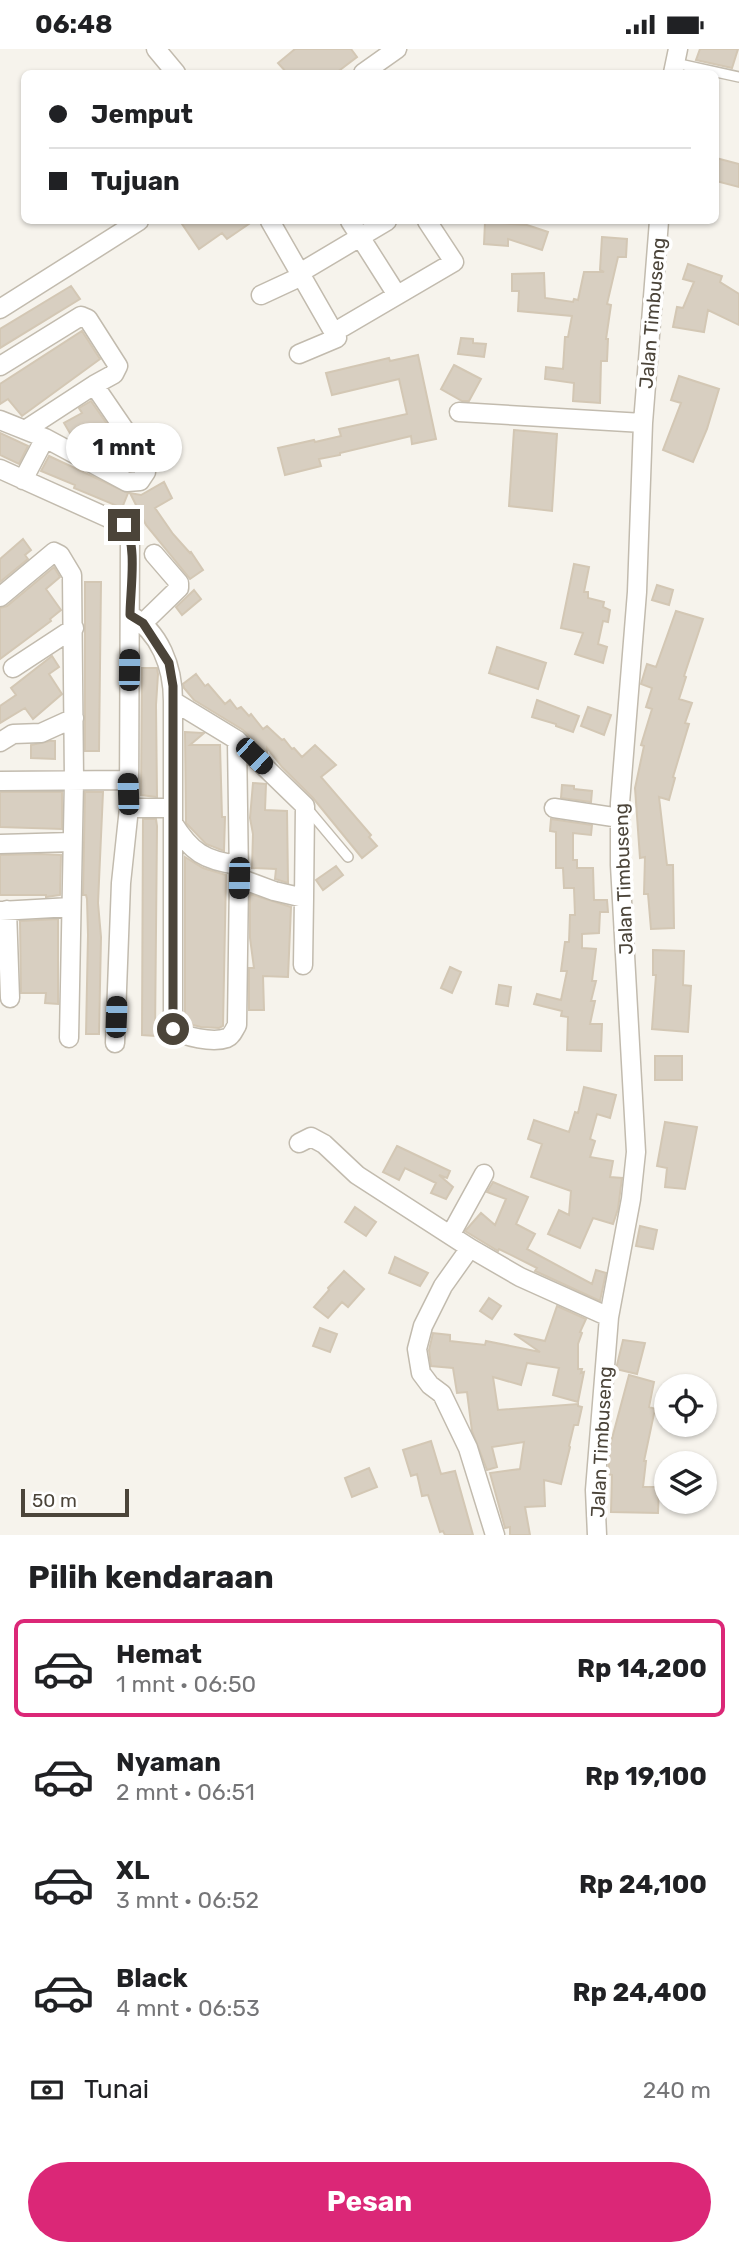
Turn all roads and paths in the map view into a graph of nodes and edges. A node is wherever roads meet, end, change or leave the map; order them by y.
1 (156, 49) edge
2 (397, 49) edge
3 (675, 62) edge
4 (174, 70) edge
5 (367, 70) edge
6 (709, 70) edge
7 (719, 72) edge
8 (739, 77) edge
9 (134, 224) edge
10 (273, 224) edge
11 (352, 224) edge
12 (382, 224) edge
13 (429, 224) edge
14 (659, 224) edge
15 (360, 237) junction
16 (305, 272) junction
17 (261, 295) dead end
18 (397, 295) junction
19 (0, 309) edge
20 (343, 327) dead end
21 (299, 354) dead end
22 (0, 366) edge
23 (94, 386) junction
24 (458, 412) dead end
25 (0, 420) edge
26 (643, 423) junction
27 (25, 430) junction
28 (45, 438) junction
29 (0, 469) edge
30 (23, 479) junction
31 (154, 554) dead end
32 (0, 597) edge
33 (136, 619) junction
34 (74, 628) junction
35 (13, 669) dead end
36 (173, 701) junction
37 (74, 718) junction
38 (237, 740) junction
39 (0, 742) edge
40 (74, 780) junction
41 (128, 780) junction
42 (0, 781) edge
43 (305, 806) junction
44 (554, 808) dead end
45 (129, 809) junction
46 (173, 816) junction
47 (620, 818) junction
48 (72, 842) junction
49 (0, 844) edge
50 (348, 857) dead end
51 (239, 872) junction
52 (304, 898) junction
53 (71, 907) junction
54 (4, 910) edge
55 (303, 965) dead end
56 (10, 997) dead end
57 (69, 1038) dead end
58 (115, 1043) dead end
59 (299, 1143) dead end
60 (484, 1174) dead end
61 (451, 1234) junction
62 (470, 1248) junction
63 (609, 1317) junction
64 (495, 1535) edge
65 (597, 1535) edge

1 - 4 street
2 - 5 street
3 - 6 lane
7 - 8 lane
9 - 19 street
10 - 16 street
11 - 15 street
12 - 15 street
13 - 18 street
14 - 26 street, Jalan Timbuseng
15 - 16 street
15 - 18 street
16 - 17 street
16 - 21 street
18 - 20 street
22 - 23 street
23 - 27 street
23 - 28 street
24 - 26 street
25 - 27 street
26 - 47 street, Jalan Timbuseng
27 - 28 street
28 - 30 street
29 - 30 street
30 - 33 street
31 - 33 street
32 - 34 street
33 - 36 street
33 - 41 street
34 - 35 street
34 - 37 street
36 - 38 street
36 - 46 street
37 - 39 street
37 - 40 street
38 - 43 street
38 - 51 street
40 - 41 street
40 - 42 street
40 - 48 street
41 - 45 street
43 - 50 lane
43 - 52 street
44 - 47 street
45 - 46 street
45 - 58 street
46 - 51 street
46 - 51 street
47 - 63 street, Jalan Timbuseng
48 - 49 street
48 - 53 street
51 - 52 street
52 - 55 street
53 - 54 street
53 - 57 street
54 - 56 street
59 - 61 street
60 - 61 street
61 - 62 street
62 - 63 street
62 - 64 street
63 - 65 street, Jalan Timbuseng

